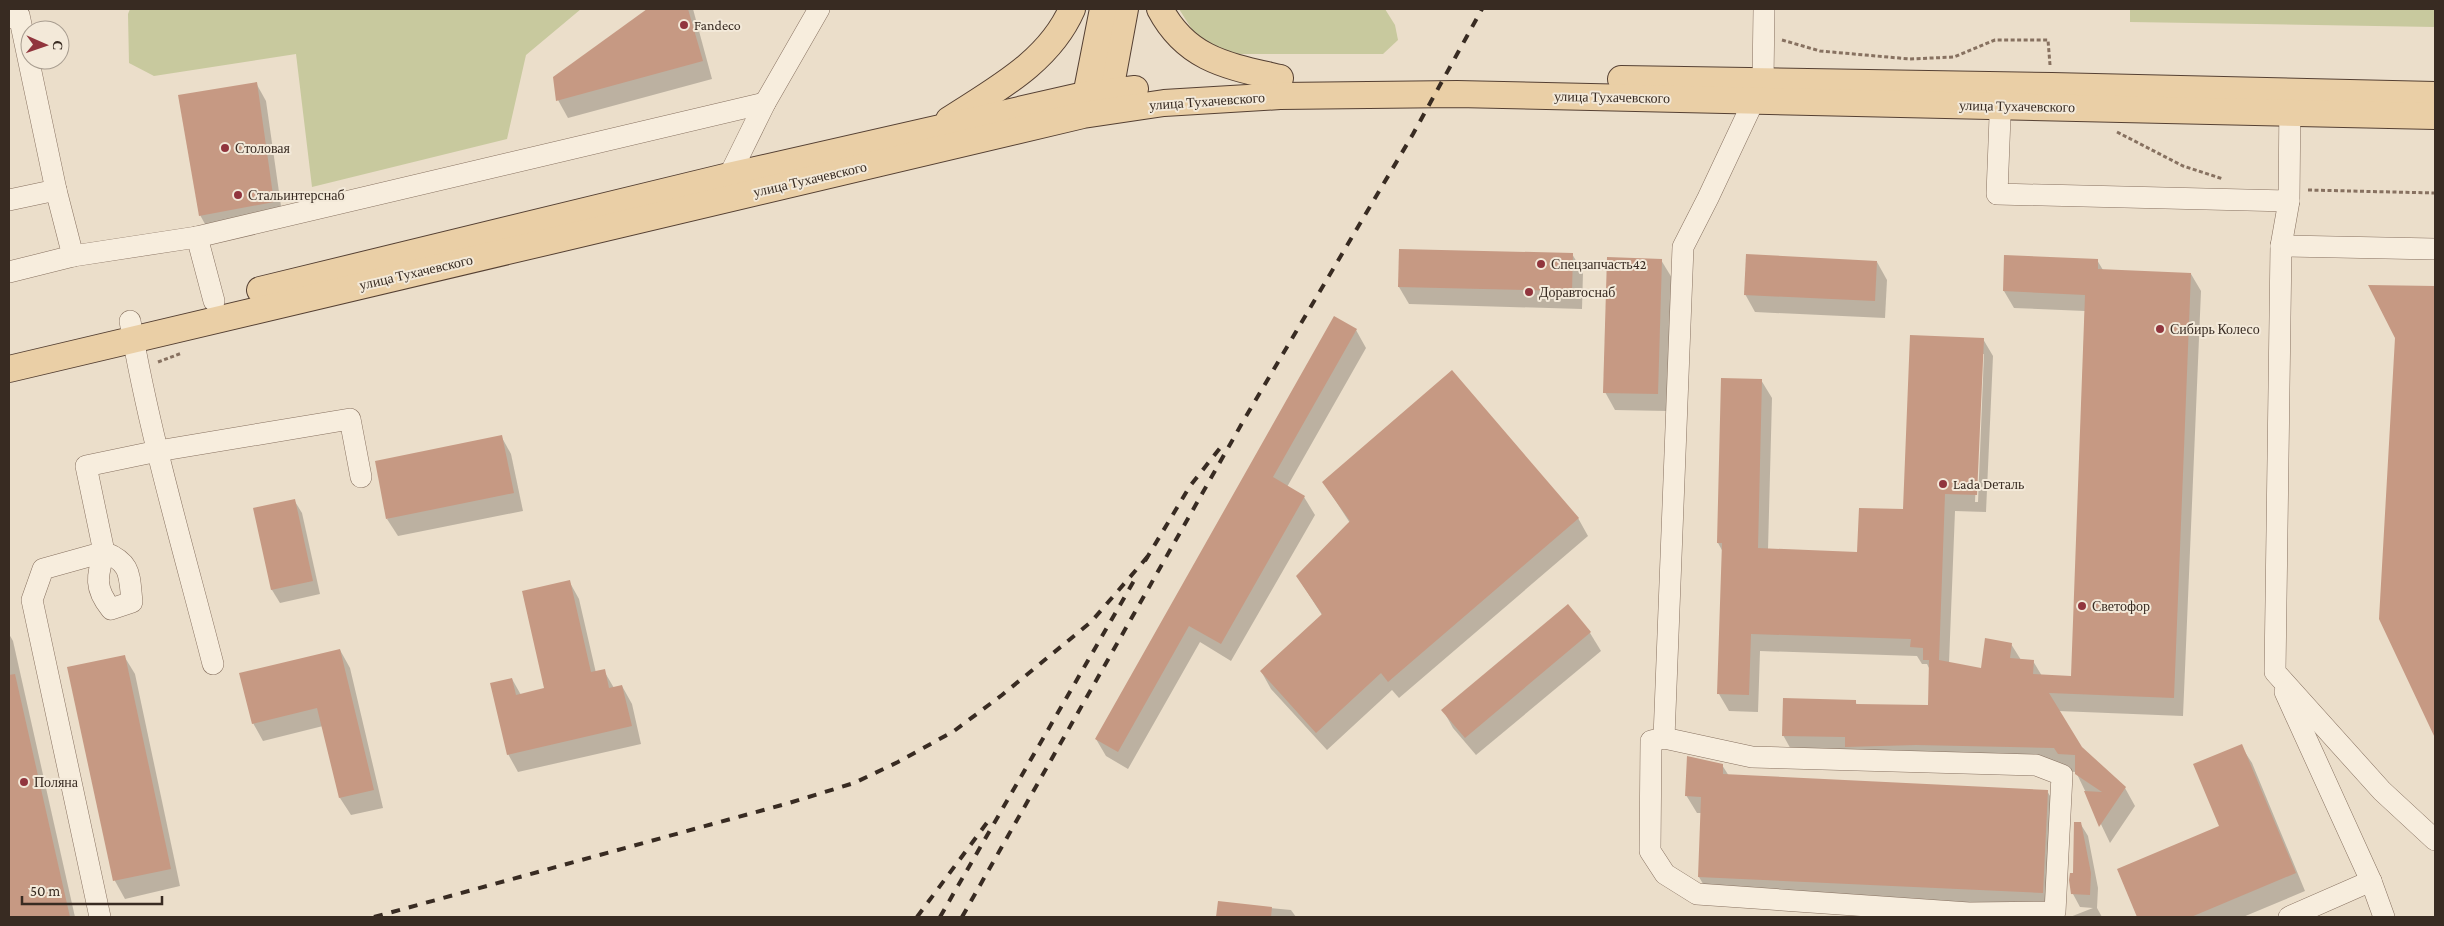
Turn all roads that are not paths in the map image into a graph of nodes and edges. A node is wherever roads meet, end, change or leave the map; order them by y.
1 (819, 9) edge
2 (1072, 9) edge
3 (1103, 9) edge
4 (1125, 9) edge
5 (1160, 9) edge
6 (1764, 9) edge
7 (9, 18) edge
8 (1280, 78) junction
9 (1759, 91) junction
10 (2001, 95) junction
11 (2435, 95) edge
12 (2290, 102) junction
13 (765, 103) junction
14 (1096, 103) junction
15 (2435, 116) edge
16 (935, 129) junction
17 (729, 176) junction
18 (56, 190) junction
19 (2290, 195) junction
20 (9, 200) edge
21 (197, 237) junction
22 (2281, 246) junction
23 (2435, 249) edge
24 (73, 256) junction
25 (9, 272) edge
26 (214, 301) junction
27 (132, 330) junction
28 (9, 350) edge
29 (9, 369) edge
30 (158, 451) junction
31 (362, 477) dead end
32 (213, 664) dead end
33 (2276, 672) junction
34 (1664, 738) junction
35 (2435, 840) edge
36 (2371, 881) junction
37 (1970, 915) edge
38 (2036, 915) edge
39 (100, 917) edge
40 (2289, 917) edge
41 (2384, 917) edge

1 - 13 street
2 - 16 main road
3 - 14 main road
4 - 14 main road
5 - 8 main road
6 - 9 street
7 - 18 street
8 - 9 main road, улица Тухачевского
8 - 14 main road, улица Тухачевского
9 - 10 main road, улица Тухачевского
9 - 14 main road, улица Тухачевского
9 - 34 street
10 - 12 main road, улица Тухачевского
10 - 19 street
11 - 12 main road, улица Тухачевского
12 - 15 main road, улица Тухачевского
12 - 19 street
13 - 17 street
13 - 21 street
14 - 16 main road, улица Тухачевского
14 - 27 main road, улица Тухачевского
16 - 17 main road, улица Тухачевского
17 - 26 main road, улица Тухачевского
18 - 20 street
18 - 24 street
19 - 22 street
21 - 24 street
21 - 26 street
22 - 23 street
22 - 33 street
24 - 25 street
26 - 27 main road, улица Тухачевского
27 - 28 main road, улица Тухачевского
27 - 29 main road, улица Тухачевского
27 - 30 street
30 - 31 street
30 - 32 street
30 - 39 street
33 - 35 street
33 - 36 street
34 - 37 street
34 - 38 street
36 - 40 street
36 - 41 street
37 - 38 street

